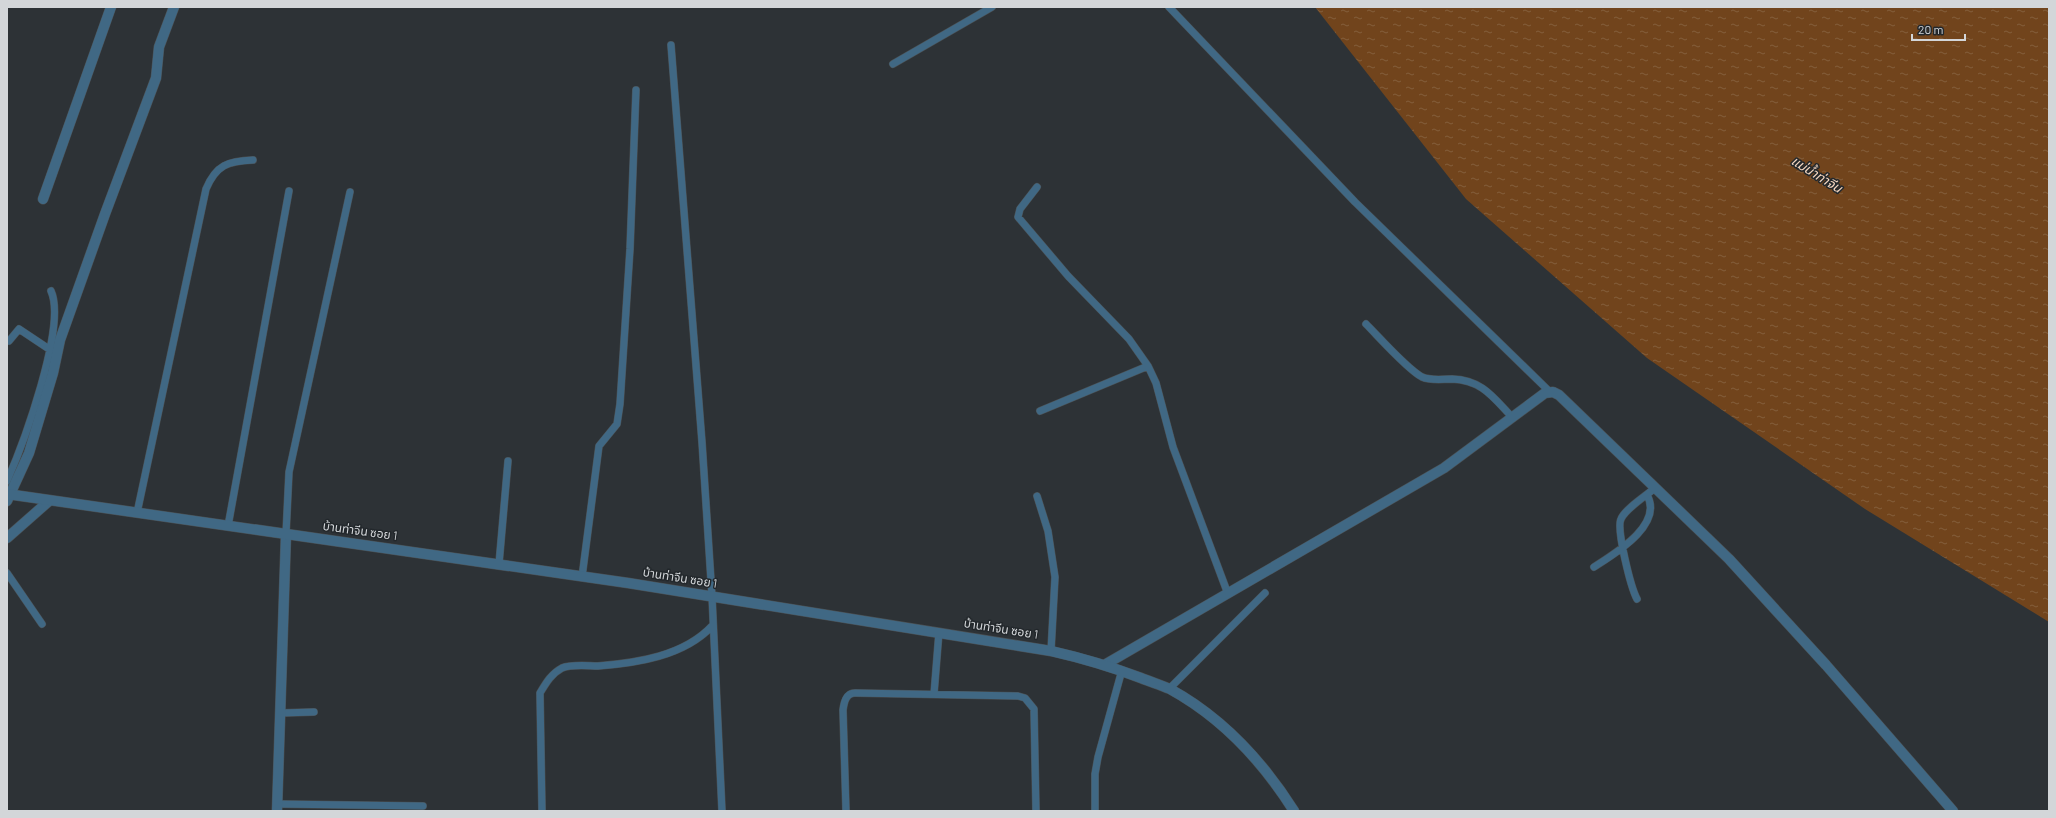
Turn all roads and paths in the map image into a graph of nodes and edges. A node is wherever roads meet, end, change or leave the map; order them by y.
1 (111, 7) edge
2 (174, 7) edge
3 (992, 7) edge
4 (1169, 7) edge
5 (671, 45) dead end
6 (893, 64) dead end
7 (636, 90) dead end
8 (253, 160) dead end
9 (1037, 187) dead end
10 (289, 191) dead end
11 (350, 192) dead end
12 (43, 199) dead end
13 (51, 292) dead end
14 (1366, 324) dead end
15 (9, 340) dead end
16 (50, 349) junction
17 (1148, 366) junction
18 (1550, 392) junction
19 (1040, 411) dead end
20 (1512, 417) junction
21 (508, 461) dead end
22 (7, 481) edge
23 (1655, 488) junction
24 (1647, 495) junction
25 (10, 496) edge
26 (1037, 496) dead end
27 (45, 500) junction
28 (137, 513) junction
29 (228, 526) junction
30 (286, 534) junction
31 (7, 538) edge
32 (1624, 547) junction
33 (499, 564) junction
34 (1594, 567) dead end
35 (7, 573) edge
36 (582, 577) junction
37 (1265, 593) dead end
38 (1228, 594) junction
39 (712, 596) junction
40 (1638, 599) dead end
41 (42, 624) dead end
42 (712, 626) junction
43 (939, 632) junction
44 (1052, 651) junction
45 (1106, 664) junction
46 (1122, 670) junction
47 (1169, 689) junction
48 (934, 694) junction
49 (314, 712) dead end
50 (282, 713) junction
51 (423, 806) dead end
52 (277, 807) edge
53 (542, 811) edge
54 (722, 811) edge
55 (846, 811) edge
56 (1036, 811) edge
57 (1095, 811) edge
58 (1294, 811) edge
59 (1954, 811) edge

1 - 12 street
2 - 25 street
3 - 6 lane
4 - 18 lane
5 - 39 lane
7 - 36 lane
8 - 28 lane
9 - 17 lane
10 - 29 lane
11 - 30 lane
13 - 16 lane
14 - 20 lane
15 - 16 lane
16 - 22 lane
17 - 19 lane
17 - 38 lane
18 - 20 street
18 - 23 street
20 - 38 street
21 - 33 lane
23 - 24 lane
23 - 59 street
24 - 32 lane
24 - 32 lane
25 - 27 street, บ้านท่าจีน ซอย 1
26 - 44 lane
27 - 28 street, บ้านท่าจีน ซอย 1
27 - 31 street
28 - 29 street, บ้านท่าจีน ซอย 1
29 - 30 street, บ้านท่าจีน ซอย 1
30 - 33 street, บ้านท่าจีน ซอย 1
30 - 50 street
32 - 34 lane
32 - 40 lane
33 - 36 street, บ้านท่าจีน ซอย 1
35 - 41 lane
36 - 39 street, บ้านท่าจีน ซอย 1
37 - 47 lane
38 - 45 street
39 - 42 lane
39 - 43 street, บ้านท่าจีน ซอย 1
42 - 53 lane
42 - 54 lane
43 - 44 street, บ้านท่าจีน ซอย 1
43 - 48 lane
44 - 45 street, บ้านท่าจีน ซอย 1
45 - 46 street, บ้านท่าจีน ซอย 1
46 - 47 street, บ้านท่าจีน ซอย 1
46 - 57 lane
47 - 58 street, บ้านท่าจีน ซอย 1
48 - 55 lane
48 - 56 lane
49 - 50 lane
50 - 52 street
51 - 52 lane

